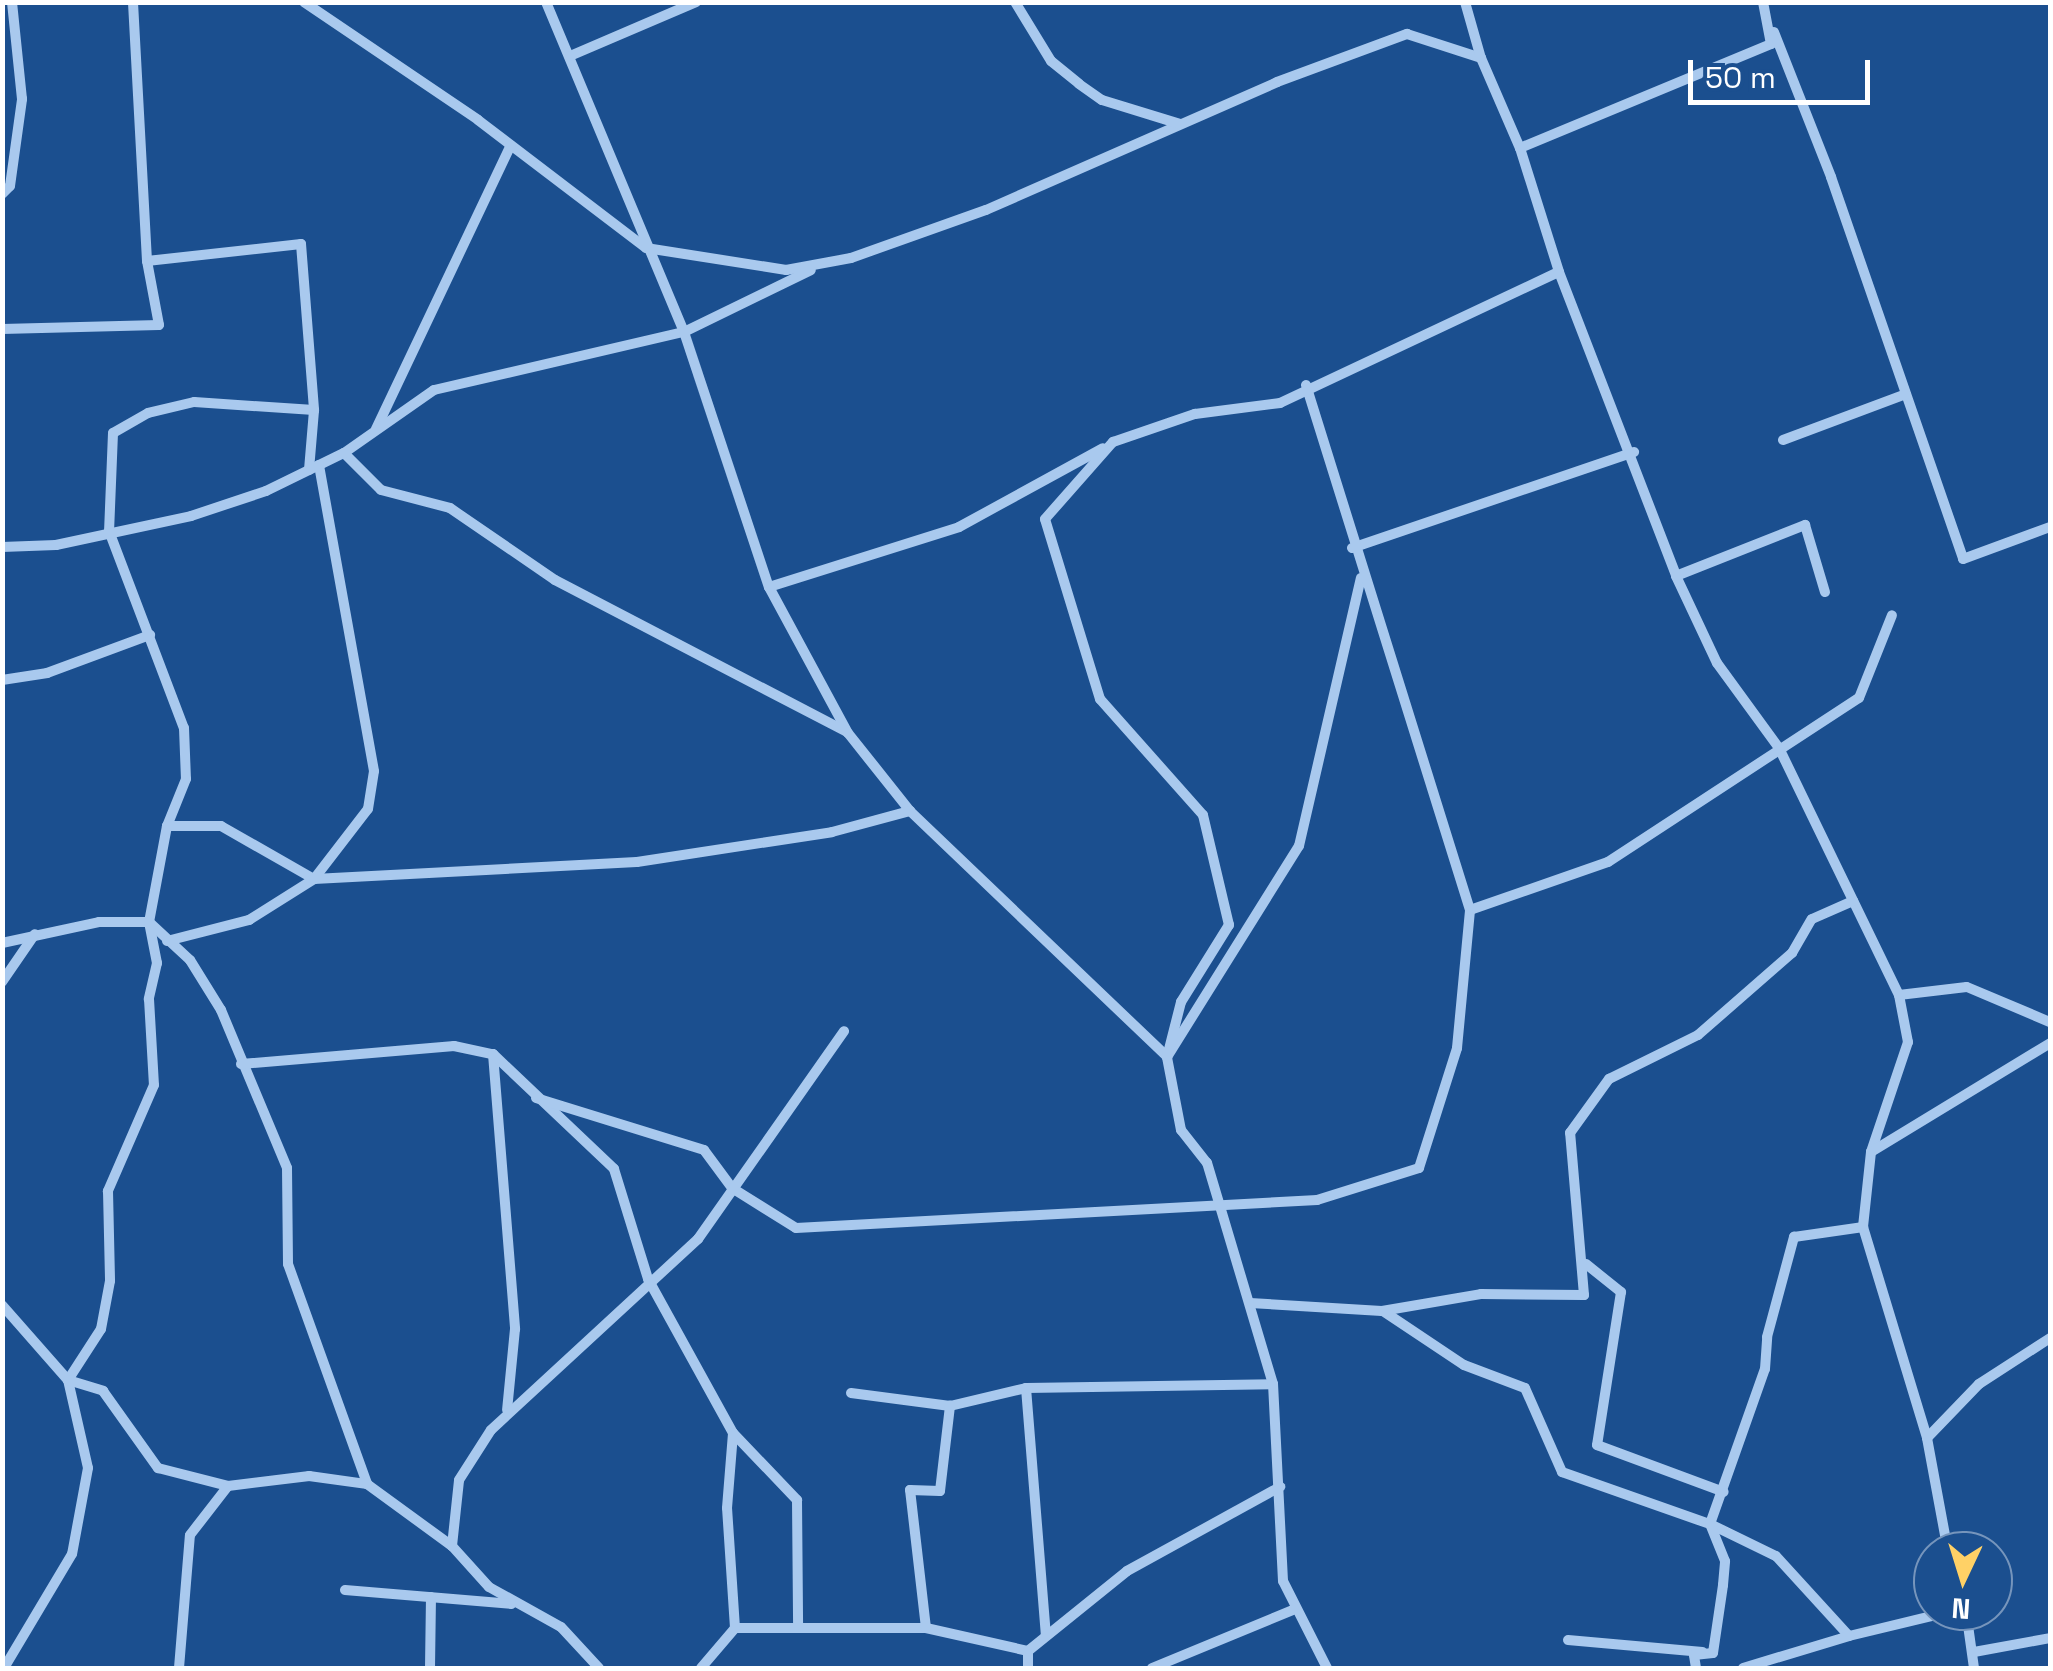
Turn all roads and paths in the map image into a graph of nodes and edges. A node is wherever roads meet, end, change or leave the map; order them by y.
1 (12, 2) edge
2 (132, 2) edge
3 (304, 2) edge
4 (546, 2) edge
5 (696, 2) edge
6 (1014, 2) edge
7 (1464, 2) edge
8 (1764, 5) edge
9 (570, 56) junction
10 (1482, 58) junction
11 (1181, 124) junction
12 (511, 145) junction
13 (1520, 148) junction
14 (2, 194) edge
15 (646, 248) junction
16 (147, 260) junction
17 (816, 267) junction
18 (1559, 272) junction
19 (2, 329) edge
20 (684, 332) junction
21 (1306, 385) junction
22 (1906, 394) junction
23 (314, 410) junction
24 (376, 430) junction
25 (1783, 440) dead end
26 (1113, 442) junction
27 (1634, 452) junction
28 (344, 453) junction
29 (314, 468) junction
30 (2050, 528) edge
31 (109, 531) junction
32 (2, 548) edge
33 (1352, 548) junction
34 (1676, 576) junction
35 (1361, 578) junction
36 (769, 587) junction
37 (1825, 592) dead end
38 (1892, 615) dead end
39 (150, 634) junction
40 (2, 680) edge
41 (848, 733) junction
42 (1779, 748) junction
43 (910, 810) junction
44 (167, 826) junction
45 (314, 879) junction
46 (1853, 901) junction
47 (1470, 910) junction
48 (149, 922) junction
49 (35, 934) junction
50 (5, 941) edge
51 (167, 941) junction
52 (2, 982) edge
53 (1899, 995) junction
54 (2050, 1022) edge
55 (844, 1031) dead end
56 (2050, 1043) edge
57 (493, 1054) junction
58 (1167, 1057) junction
59 (240, 1064) junction
60 (536, 1098) junction
61 (1870, 1152) junction
62 (732, 1188) junction
63 (1219, 1202) junction
64 (1863, 1227) junction
65 (1586, 1264) junction
66 (648, 1279) junction
67 (1250, 1303) junction
68 (2, 1305) edge
69 (1382, 1311) junction
70 (2050, 1338) edge
71 (68, 1380) junction
72 (1273, 1384) junction
73 (1026, 1388) junction
74 (850, 1394) dead end
75 (950, 1406) junction
76 (507, 1412) junction
77 (733, 1433) junction
78 (1928, 1438) junction
79 (367, 1484) junction
80 (228, 1486) junction
81 (1280, 1486) junction
82 (1724, 1492) junction
83 (1710, 1524) junction
84 (1944, 1531) edge
85 (452, 1546) junction
86 (345, 1590) dead end
87 (432, 1597) junction
88 (516, 1605) junction
89 (1293, 1610) junction
90 (1913, 1620) edge
91 (798, 1623) junction
92 (735, 1628) junction
93 (926, 1628) junction
94 (1970, 1631) edge
95 (1046, 1634) junction
96 (1848, 1636) junction
97 (2050, 1638) edge
98 (1568, 1640) dead end
99 (1028, 1651) junction
100 (1974, 1652) junction
101 (1713, 1653) junction
102 (592, 1656) junction
103 (4, 1668) edge
104 (179, 1668) edge
105 (430, 1668) edge
106 (586, 1668) edge
107 (599, 1668) edge
108 (702, 1668) edge
109 (1028, 1668) edge
110 (1152, 1668) edge
111 (1327, 1668) edge
112 (1696, 1668) edge
113 (1742, 1668) edge
114 (1974, 1668) edge

1 - 14 street
2 - 16 street
3 - 12 street
4 - 9 street
5 - 9 street
6 - 11 street
7 - 10 street
8 - 13 street
8 - 22 street
9 - 15 street
10 - 11 street
10 - 13 street
11 - 17 street
12 - 15 street
12 - 24 street
13 - 18 street
15 - 17 street
15 - 20 street
16 - 19 street
16 - 23 street
17 - 20 street
18 - 21 street
18 - 27 street
20 - 24 street
20 - 36 street
21 - 26 street
21 - 33 street
22 - 25 street
22 - 30 street
23 - 29 street
23 - 31 street
24 - 28 street
26 - 36 street
26 - 58 street
27 - 33 street
27 - 34 street
28 - 29 street
28 - 41 street
29 - 31 street
29 - 45 street
31 - 32 street
31 - 39 street
33 - 35 street
34 - 37 street
34 - 42 street
35 - 47 street
35 - 58 street
36 - 41 street
38 - 42 street
39 - 40 street
39 - 44 street
41 - 43 street
42 - 46 street
42 - 47 street
43 - 45 street
43 - 58 street
44 - 45 street
44 - 48 street
45 - 51 street
46 - 53 street
46 - 65 street
47 - 63 street
48 - 49 street
48 - 51 street
48 - 71 street
49 - 50 street
49 - 52 street
51 - 59 street
53 - 54 street
53 - 61 street
55 - 62 street
56 - 61 street
57 - 59 street
57 - 60 street
57 - 76 street
58 - 63 street
59 - 79 street
60 - 62 street
60 - 66 street
61 - 64 street
62 - 63 street
62 - 66 street
63 - 67 street
64 - 78 street
64 - 82 street
65 - 69 street
65 - 82 street
66 - 76 street
66 - 77 street
67 - 69 street
67 - 72 street
68 - 71 street
69 - 83 street
70 - 78 street
71 - 80 street
71 - 103 street
72 - 73 street
72 - 81 street
73 - 75 street
73 - 95 street
74 - 75 street
75 - 93 street
76 - 85 street
77 - 91 street
77 - 92 street
78 - 84 street
79 - 80 street
79 - 85 street
80 - 104 street
81 - 89 street
81 - 95 street
82 - 83 street
83 - 96 street
83 - 101 street
85 - 88 street
86 - 87 street
87 - 88 street
87 - 105 street
88 - 102 street
89 - 110 street
89 - 111 street
90 - 96 street
91 - 92 street
91 - 93 street
92 - 108 street
93 - 99 street
94 - 100 street
95 - 99 street
96 - 113 street
97 - 100 street
98 - 101 street
99 - 109 street
100 - 114 street
101 - 112 street
102 - 106 street
102 - 107 street

